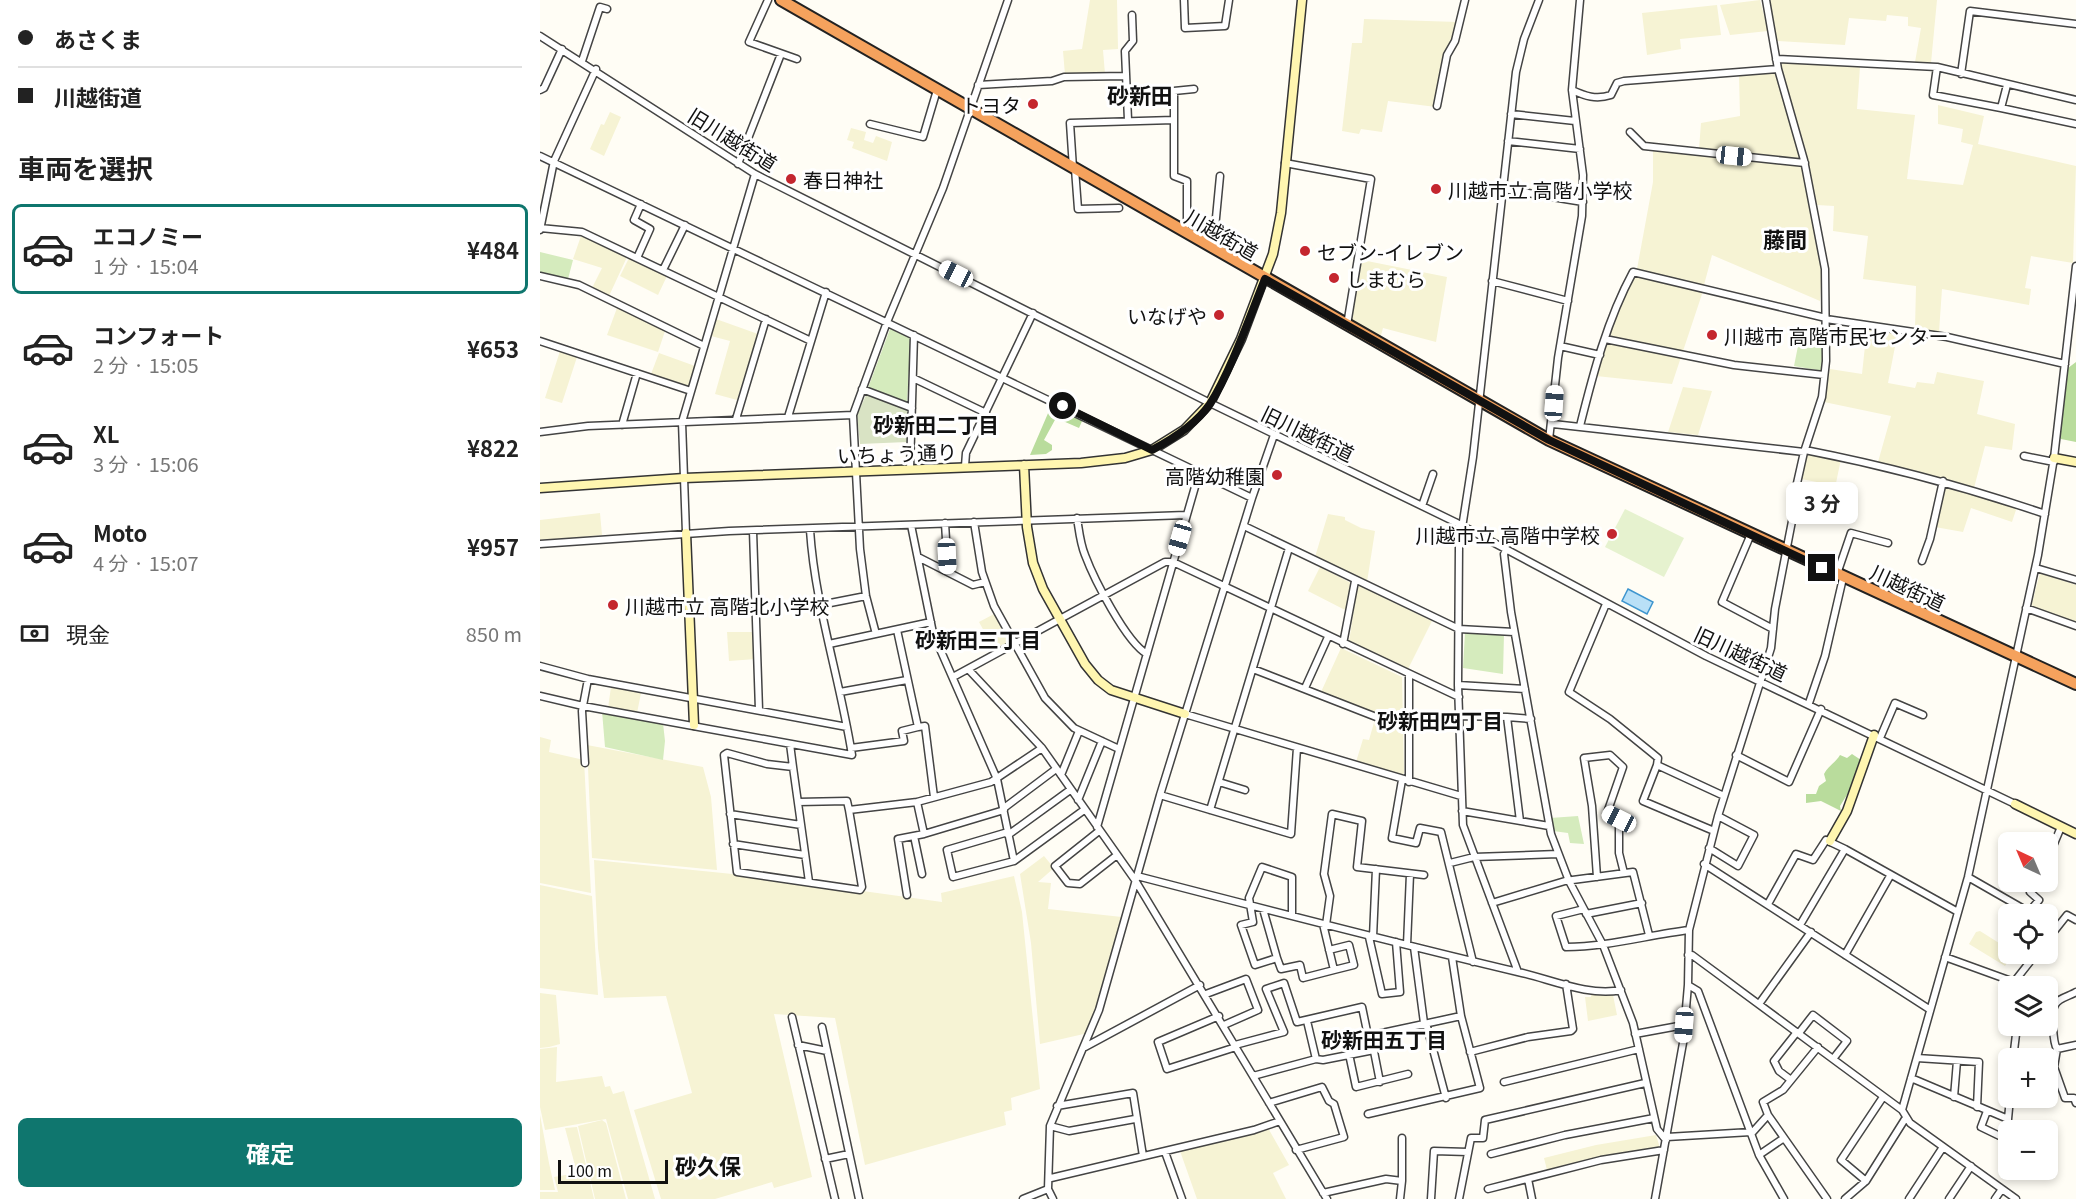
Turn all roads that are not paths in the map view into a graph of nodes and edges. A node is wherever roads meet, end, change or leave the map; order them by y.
1 (768, 0) edge
2 (781, 0) edge
3 (1008, 0) edge
4 (1184, 0) edge
5 (1229, 0) edge
6 (1302, 0) edge
7 (1465, 0) edge
8 (1539, 0) edge
9 (1580, 0) edge
10 (1766, 0) edge
11 (607, 9) dead end
12 (1132, 15) dead end
13 (2076, 24) edge
14 (540, 36) edge
15 (562, 49) junction
16 (781, 54) junction
17 (797, 59) dead end
18 (1776, 59) junction
19 (582, 61) junction
20 (1937, 67) junction
21 (596, 69) junction
22 (1778, 69) junction
23 (1961, 74) junction
24 (1126, 76) junction
25 (978, 85) junction
26 (2007, 85) junction
27 (1194, 89) dead end
28 (540, 90) edge
29 (937, 90) junction
30 (1572, 90) junction
31 (2076, 100) edge
32 (1437, 106) dead end
33 (2001, 108) junction
34 (971, 109) junction
35 (1510, 114) junction
36 (1128, 120) junction
37 (1174, 120) junction
38 (1575, 121) junction
39 (870, 124) dead end
40 (2076, 124) edge
41 (1630, 132) dead end
42 (1508, 141) junction
43 (1580, 149) junction
44 (540, 156) edge
45 (554, 161) junction
46 (1286, 163) junction
47 (1805, 163) junction
48 (738, 164) junction
49 (1074, 169) junction
50 (754, 174) junction
51 (1220, 176) dead end
52 (1503, 189) junction
53 (1583, 202) junction
54 (641, 204) junction
55 (1119, 208) dead end
56 (686, 225) junction
57 (540, 229) edge
58 (1183, 232) junction
59 (733, 248) junction
60 (1213, 249) junction
61 (917, 255) junction
62 (637, 258) junction
63 (2076, 266) edge
64 (663, 270) junction
65 (540, 276) edge
66 (1265, 279) junction
67 (1492, 281) junction
68 (826, 292) junction
69 (719, 296) junction
70 (1568, 301) junction
71 (1033, 314) junction
72 (766, 319) junction
73 (1826, 319) junction
74 (887, 322) junction
75 (1347, 326) junction
76 (914, 335) junction
77 (2068, 336) junction
78 (2076, 337) edge
79 (1605, 339) junction
80 (540, 341) edge
81 (811, 341) junction
82 (704, 346) junction
83 (1560, 346) junction
84 (1600, 355) junction
85 (2065, 364) junction
86 (637, 373) junction
87 (1824, 375) junction
88 (913, 378) junction
89 (1003, 378) junction
90 (862, 389) junction
91 (691, 391) junction
92 (1479, 402) junction
93 (1210, 403) junction
94 (912, 408) junction
95 (986, 413) junction
96 (853, 415) junction
97 (788, 417) junction
98 (736, 419) junction
99 (682, 422) junction
100 (1553, 424) junction
101 (622, 425) junction
102 (1580, 426) junction
103 (540, 432) edge
104 (1274, 435) junction
105 (1549, 440) junction
106 (1152, 450) junction
107 (1804, 451) junction
108 (2024, 456) dead end
109 (2054, 460) junction
110 (2076, 462) edge
111 (1024, 465) junction
112 (965, 466) junction
113 (910, 469) junction
114 (856, 471) junction
115 (1199, 473) junction
116 (1433, 474) dead end
117 (684, 478) junction
118 (1943, 481) junction
119 (540, 488) edge
120 (1252, 498) junction
121 (1422, 506) junction
122 (2045, 514) junction
123 (1186, 515) junction
124 (1077, 518) junction
125 (1026, 521) junction
126 (974, 522) junction
127 (945, 523) junction
128 (912, 525) junction
129 (1244, 526) junction
130 (1463, 526) junction
131 (859, 527) junction
132 (810, 530) junction
133 (753, 531) junction
134 (686, 533) junction
135 (1751, 534) junction
136 (1888, 543) dead end
137 (540, 544) edge
138 (1289, 548) junction
139 (1506, 550) junction
140 (1786, 551) junction
141 (918, 557) junction
142 (1922, 561) dead end
143 (1173, 562) junction
144 (2036, 568) junction
145 (948, 572) junction
146 (1840, 576) junction
147 (2076, 580) edge
148 (1355, 581) junction
149 (985, 582) junction
150 (1226, 587) junction
151 (1105, 594) junction
152 (866, 596) junction
153 (1606, 604) junction
154 (820, 605) junction
155 (2026, 608) junction
156 (1271, 609) junction
157 (1060, 619) junction
158 (931, 622) junction
159 (2076, 626) edge
160 (1459, 629) junction
161 (1773, 629) junction
162 (897, 630) junction
163 (1514, 632) junction
164 (876, 634) junction
165 (1328, 637) junction
166 (829, 644) junction
167 (1015, 644) junction
168 (1343, 644) junction
169 (1147, 654) junction
170 (2017, 657) junction
171 (540, 666) edge
172 (1253, 669) junction
173 (969, 670) junction
174 (1409, 675) junction
175 (953, 677) junction
176 (588, 678) junction
177 (907, 680) junction
178 (1760, 681) junction
179 (2076, 684) edge
180 (1458, 685) junction
181 (1305, 688) junction
182 (1525, 689) junction
183 (840, 692) junction
184 (540, 696) edge
185 (1459, 697) junction
186 (693, 698) junction
187 (1135, 699) junction
188 (1809, 703) junction
189 (583, 706) junction
190 (1821, 709) junction
191 (759, 710) junction
192 (1185, 714) junction
193 (1923, 715) dead end
194 (1459, 716) junction
195 (1507, 717) junction
196 (1531, 719) junction
197 (694, 725) junction
198 (847, 727) junction
199 (918, 727) junction
200 (1235, 729) junction
201 (1407, 729) junction
202 (1079, 731) junction
203 (1877, 737) junction
204 (1102, 741) junction
205 (790, 744) junction
206 (850, 748) junction
207 (1042, 748) junction
208 (1119, 748) junction
209 (1297, 748) junction
210 (1736, 755) junction
211 (585, 763) dead end
212 (1657, 765) junction
213 (793, 767) junction
214 (1056, 769) junction
215 (1061, 775) junction
216 (997, 779) junction
217 (1405, 781) junction
218 (1219, 782) junction
219 (1070, 790) junction
220 (1245, 790) dead end
221 (1988, 790) junction
222 (1160, 795) junction
223 (1461, 796) junction
224 (1724, 796) junction
225 (934, 797) junction
226 (1078, 800) junction
227 (798, 802) junction
228 (917, 802) junction
229 (2016, 804) joint
230 (1004, 809) junction
231 (849, 810) junction
232 (1084, 810) junction
233 (1210, 810) junction
234 (1462, 811) junction
235 (730, 814) junction
236 (1718, 816) junction
237 (1520, 821) junction
238 (801, 825) junction
239 (1549, 826) junction
240 (2061, 827) junction
241 (1098, 829) junction
242 (1713, 831) junction
243 (924, 834) junction
244 (1008, 834) junction
245 (2058, 834) edge
246 (2076, 834) edge
247 (914, 836) junction
248 (1830, 841) junction
249 (733, 844) junction
250 (1709, 848) junction
251 (1845, 849) junction
252 (1558, 854) junction
253 (805, 855) junction
254 (1117, 855) junction
255 (1474, 857) junction
256 (1014, 861) junction
257 (1450, 863) junction
258 (1704, 864) junction
259 (1376, 869) junction
260 (1624, 873) junction
261 (922, 874) dead end
262 (1410, 874) junction
263 (1424, 875) dead end
264 (1890, 876) junction
265 (1597, 877) junction
266 (1968, 877) junction
267 (1136, 878) junction
268 (1569, 880) junction
269 (809, 882) junction
270 (2030, 892) edge
271 (907, 894) dead end
272 (1492, 903) junction
273 (1642, 903) junction
274 (1768, 904) junction
275 (1250, 905) junction
276 (1263, 909) junction
277 (1585, 911) junction
278 (1958, 912) junction
279 (1292, 916) junction
280 (2076, 920) edge
281 (1324, 925) junction
282 (1800, 925) junction
283 (2058, 926) edge
284 (1689, 930) junction
285 (1811, 932) junction
286 (1649, 935) junction
287 (1371, 937) junction
288 (1396, 942) junction
289 (1603, 945) junction
290 (1410, 946) junction
291 (1329, 950) junction
292 (1688, 955) junction
293 (1845, 955) junction
294 (1452, 957) junction
295 (1945, 957) junction
296 (1277, 958) junction
297 (1473, 962) junction
298 (2028, 964) edge
299 (1334, 970) junction
300 (1518, 972) junction
301 (1566, 984) junction
302 (1200, 985) junction
303 (1688, 985) junction
304 (1621, 990) junction
305 (2076, 992) edge
306 (1206, 994) junction
307 (2058, 1003) edge
308 (1759, 1004) junction
309 (1929, 1009) junction
310 (1219, 1016) junction
311 (1461, 1016) junction
312 (792, 1017) dead end
313 (1307, 1021) junction
314 (1425, 1023) junction
315 (1224, 1025) junction
316 (1684, 1025) junction
317 (822, 1027) dead end
318 (1798, 1032) junction
319 (1635, 1034) junction
320 (1371, 1036) junction
321 (798, 1045) junction
322 (2076, 1045) edge
323 (1236, 1046) junction
324 (1085, 1047) junction
325 (1818, 1047) junction
326 (1639, 1049) junction
327 (2058, 1049) edge
328 (1374, 1050) junction
329 (827, 1052) junction
330 (1470, 1052) junction
331 (1349, 1054) junction
332 (1917, 1058) junction
333 (1316, 1059) junction
334 (1833, 1059) junction
335 (1957, 1061) junction
336 (1408, 1074) dead end
337 (1253, 1076) junction
338 (1911, 1078) junction
339 (2058, 1078) edge
340 (1791, 1080) junction
341 (1380, 1082) junction
342 (1504, 1082) dead end
343 (1645, 1083) junction
344 (1883, 1097) junction
345 (1954, 1097) junction
346 (1446, 1098) junction
347 (2075, 1099) edge
348 (1269, 1103) junction
349 (1057, 1106) junction
350 (1977, 1107) junction
351 (2009, 1108) edge
352 (1902, 1110) junction
353 (1987, 1111) junction
354 (1368, 1114) dead end
355 (1768, 1115) junction
356 (1654, 1118) junction
357 (1135, 1119) junction
358 (1905, 1119) junction
359 (2008, 1119) joint
360 (1280, 1121) junction
361 (1050, 1126) junction
362 (1751, 1133) junction
363 (1998, 1135) edge
364 (1402, 1138) dead end
365 (1784, 1138) junction
366 (1666, 1139) junction
367 (1943, 1147) junction
368 (1296, 1150) junction
369 (1664, 1150) junction
370 (1165, 1152) junction
371 (1468, 1152) junction
372 (849, 1154) junction
373 (1491, 1154) dead end
374 (1759, 1155) junction
375 (1143, 1156) junction
376 (825, 1159) junction
377 (1971, 1166) junction
378 (1051, 1178) junction
379 (1528, 1179) junction
380 (1402, 1181) junction
381 (1866, 1181) junction
382 (1048, 1189) junction
383 (1488, 1189) dead end
384 (2002, 1189) junction
385 (1325, 1196) edge
386 (834, 1199) edge
387 (859, 1199) edge
388 (1023, 1199) edge
389 (1053, 1199) edge
390 (1182, 1199) edge
391 (1400, 1199) edge
392 (1431, 1199) edge
393 (1459, 1199) edge
394 (1532, 1199) edge
395 (1656, 1199) edge
396 (1784, 1199) edge
397 (1827, 1199) edge
398 (1845, 1199) edge
399 (1909, 1199) edge
400 (1949, 1199) edge
401 (1995, 1199) edge
402 (2016, 1199) edge

1 - 16 street
2 - 29 highway, 川越街道
3 - 25 street
4 - 5 street
6 - 46 street, いちょう通り
7 - 32 street
8 - 35 street
9 - 30 street
10 - 18 street
11 - 19 street
12 - 24 street
13 - 23 street
14 - 15 street, 旧川越街道
15 - 19 street, 旧川越街道
15 - 28 street
16 - 17 street
16 - 48 street
18 - 20 street
18 - 22 street
19 - 21 street, 旧川越街道
20 - 23 street
20 - 33 street
21 - 45 street
21 - 48 street, 旧川越街道
22 - 30 street
22 - 47 street
23 - 26 street
24 - 25 street
24 - 36 street
25 - 34 street
26 - 31 street
26 - 33 street
27 - 37 street
29 - 34 highway, 川越街道
29 - 39 street
30 - 38 street
33 - 40 street
34 - 49 highway, 川越街道
34 - 61 street
35 - 38 street
35 - 42 street
36 - 37 street
36 - 49 street
37 - 58 street
38 - 43 street
41 - 47 street
42 - 43 street
42 - 52 street
43 - 53 street
44 - 45 street
45 - 54 street
45 - 57 street
46 - 66 street, いちょう通り
46 - 75 street
47 - 73 street
48 - 50 street, 旧川越街道
49 - 55 street
49 - 58 highway, 川越街道
50 - 59 street
50 - 61 street, 旧川越街道
51 - 60 street
52 - 53 street
52 - 67 street
53 - 70 street
54 - 56 street
54 - 62 street
56 - 59 street
56 - 64 street
57 - 62 street
58 - 60 highway, 川越街道
59 - 68 street
59 - 69 street
60 - 66 highway, 川越街道
61 - 71 street, 旧川越街道
61 - 74 street
62 - 64 street
63 - 77 street
64 - 69 street
65 - 82 street
66 - 75 highway, 川越街道
66 - 93 street, いちょう通り
67 - 70 street
67 - 92 street
68 - 74 street
68 - 81 street
69 - 72 street
69 - 82 street
70 - 83 street
71 - 89 street
71 - 93 street, 旧川越街道
72 - 81 street
72 - 98 street
73 - 79 street
73 - 85 street
73 - 87 street
74 - 76 street
74 - 90 street
75 - 92 highway, 川越街道
76 - 88 street
76 - 89 street
77 - 78 street
77 - 85 street
79 - 84 street
79 - 87 street
80 - 86 street
81 - 97 street
82 - 91 street
83 - 84 street
83 - 100 street
84 - 102 street
85 - 109 street
86 - 91 street
86 - 101 street
87 - 107 street
88 - 94 street
88 - 95 street
89 - 95 street
89 - 106 street
90 - 94 street
90 - 96 street
91 - 99 street
92 - 105 highway, 川越街道
92 - 130 street
93 - 104 street, 旧川越街道
93 - 106 street, いちょう通り
94 - 113 street
95 - 112 street
96 - 97 street
96 - 114 street
97 - 98 street
98 - 99 street
99 - 101 street
99 - 117 street
100 - 102 street
100 - 105 street
101 - 103 street
102 - 107 street
104 - 120 street
104 - 121 street, 旧川越街道
105 - 135 highway, 川越街道
106 - 111 street, いちょう通り
106 - 115 street
107 - 118 street
107 - 140 street
108 - 109 street
109 - 110 street
109 - 122 street
111 - 112 street, いちょう通り
111 - 125 street
112 - 113 street, いちょう通り
113 - 114 street, いちょう通り
114 - 117 street, いちょう通り
114 - 131 street
115 - 120 street
115 - 123 street
116 - 121 street
117 - 119 street, いちょう通り
117 - 134 street
118 - 122 street
118 - 142 street
120 - 129 street
121 - 130 street, 旧川越街道
122 - 144 street
123 - 124 street
123 - 143 street
124 - 125 street
124 - 151 street
125 - 126 street
125 - 157 street
126 - 127 street
126 - 149 street
127 - 128 street
127 - 145 street
128 - 131 street
128 - 141 street
129 - 138 street
129 - 150 street
130 - 139 street, 旧川越街道
130 - 160 street
131 - 132 street
131 - 152 street
132 - 133 street
132 - 154 street
133 - 134 street
133 - 191 street
134 - 137 street
134 - 186 street
135 - 140 highway, 川越街道
135 - 161 street
136 - 146 street
138 - 148 street
138 - 156 street
139 - 153 street, 旧川越街道
139 - 163 street
140 - 146 highway, 川越街道
140 - 161 street
141 - 145 street
141 - 158 street
143 - 150 street
143 - 151 street
143 - 169 street
144 - 147 street
144 - 155 street
145 - 149 street
146 - 170 highway, 川越街道
146 - 188 street
148 - 160 street
148 - 168 street
149 - 167 street
150 - 156 street
150 - 192 street
151 - 157 street
151 - 169 street
152 - 154 street
152 - 164 street
153 - 178 street, 旧川越街道
153 - 212 street
154 - 166 street
155 - 159 street
155 - 170 street
156 - 165 street
156 - 172 street
157 - 167 street
157 - 187 street
158 - 162 street
158 - 175 street
160 - 163 street
160 - 180 street
161 - 178 street
162 - 164 street
162 - 177 street
163 - 182 street
164 - 166 street
165 - 168 street
165 - 181 street
166 - 183 street
167 - 173 street
167 - 202 street
168 - 174 street
169 - 187 street
170 - 179 highway, 川越街道
170 - 221 street
171 - 176 street
172 - 181 street
172 - 200 street
173 - 175 street
173 - 207 street
174 - 185 street
174 - 201 street
175 - 216 street
176 - 186 street
176 - 189 street
177 - 183 street
177 - 199 street
178 - 188 street, 旧川越街道
178 - 210 street
180 - 182 street
180 - 185 street
181 - 201 street
182 - 196 street
183 - 198 street
184 - 189 street
185 - 194 street
186 - 191 street
186 - 197 street
187 - 192 street
187 - 208 street
188 - 190 street, 旧川越街道
189 - 197 street
189 - 211 street
190 - 203 street, 旧川越街道
190 - 210 street
191 - 198 street
192 - 200 street
192 - 222 street
193 - 203 street
194 - 195 street
194 - 223 street
195 - 196 street
195 - 237 street
196 - 239 street
197 - 205 street
198 - 206 street
199 - 206 street
199 - 225 street
200 - 209 street
200 - 218 street
201 - 217 street
202 - 204 street
202 - 215 street
203 - 221 street, 旧川越街道
203 - 248 street
204 - 208 street
204 - 226 street
205 - 206 street
205 - 213 street
207 - 214 street
207 - 216 street
208 - 241 street
209 - 217 street
209 - 233 street
210 - 224 street
212 - 224 street
212 - 242 street
213 - 227 street
213 - 235 street
214 - 215 street
214 - 230 street
215 - 219 street
216 - 225 street
216 - 230 street
217 - 223 street
217 - 257 street
218 - 220 street
218 - 233 street
219 - 226 street
219 - 244 street
221 - 229 street, 旧川越街道
221 - 266 street
222 - 233 street
222 - 267 street
223 - 234 street
224 - 236 street
225 - 228 street
226 - 232 street
227 - 231 street
227 - 238 street
228 - 231 street
228 - 243 street
229 - 240 street, 旧川越街道
230 - 243 street
230 - 244 street
231 - 269 street
232 - 241 street
232 - 256 street
234 - 237 street
234 - 255 street
235 - 238 street
235 - 249 street
236 - 242 street
236 - 250 street
237 - 239 street
238 - 253 street
239 - 252 street
240 - 245 street
240 - 246 street, 旧川越街道
241 - 254 street
241 - 254 street
242 - 250 street
243 - 247 street
244 - 256 street
244 - 256 street
247 - 261 street
247 - 271 street
248 - 251 street
248 - 274 street
249 - 253 street
249 - 269 street
250 - 258 street
251 - 264 street
251 - 282 street
252 - 255 street
252 - 268 street
253 - 269 street
254 - 267 street
255 - 257 street
255 - 272 street
257 - 297 street
258 - 274 street
258 - 284 street
259 - 262 street
259 - 281 street
259 - 287 street
260 - 265 street
260 - 265 street
260 - 273 street
262 - 263 street
262 - 290 street
264 - 278 street
264 - 293 street
265 - 268 street
266 - 270 street
266 - 278 street
267 - 275 street
267 - 302 street
267 - 324 street
268 - 272 street
268 - 277 street
272 - 300 street
273 - 277 street
273 - 286 street
274 - 282 street
275 - 276 street
275 - 279 street
275 - 296 street
276 - 279 street
276 - 296 street
277 - 289 street
277 - 289 street
278 - 295 street
279 - 281 street
280 - 283 street
281 - 287 street
281 - 291 street
282 - 285 street
284 - 286 street
284 - 292 street
285 - 293 street
285 - 308 street
286 - 289 street
287 - 288 street
287 - 288 street
288 - 290 street
289 - 304 street
290 - 294 street
290 - 314 street
291 - 299 street
291 - 299 street
292 - 303 street
292 - 308 street
293 - 309 street
294 - 297 street
294 - 311 street
295 - 298 street
295 - 309 street
296 - 299 street
297 - 300 street
300 - 301 street
301 - 304 street
301 - 330 street
302 - 306 street
302 - 324 street
303 - 316 street
303 - 362 street
304 - 319 street
305 - 307 street
306 - 310 street
306 - 315 street
308 - 318 street
309 - 332 street
310 - 315 street
310 - 323 street
311 - 314 street
311 - 330 street
312 - 321 street
313 - 320 street
313 - 323 street
313 - 333 street
314 - 320 street
314 - 346 street
315 - 323 street
316 - 319 street
316 - 366 street
317 - 329 street
318 - 325 street
318 - 334 street
318 - 340 street
319 - 326 street
320 - 328 street
321 - 329 street
321 - 376 street
322 - 327 street
323 - 337 street
324 - 349 street
325 - 334 street
325 - 340 street
326 - 342 street
326 - 343 street
328 - 331 street
328 - 341 street
329 - 372 street
330 - 346 street
331 - 333 street
331 - 341 street
332 - 335 street
332 - 338 street
333 - 337 street
334 - 344 street
335 - 345 street
335 - 350 street
336 - 341 street
337 - 348 street
338 - 345 street
338 - 352 street
339 - 347 street
340 - 355 street
343 - 356 street
343 - 371 street
344 - 352 street
344 - 381 street
345 - 350 street
346 - 354 street
348 - 360 street
348 - 368 street
349 - 357 street
349 - 361 street
350 - 353 street
351 - 359 street
352 - 358 street
353 - 359 street
353 - 363 street
355 - 362 street
355 - 365 street
356 - 366 street
356 - 373 street
357 - 361 street
357 - 375 street
358 - 367 street
358 - 381 street
360 - 368 street
360 - 370 street
361 - 378 street
362 - 366 street
362 - 374 street
364 - 380 street
365 - 374 street
365 - 397 street
366 - 369 street
367 - 377 street
367 - 399 street
368 - 385 street
369 - 379 street
369 - 395 street
370 - 375 street
370 - 390 street
371 - 392 street
371 - 393 street
372 - 376 street
372 - 387 street
374 - 396 street
375 - 378 street
376 - 386 street
377 - 384 street
377 - 400 street
378 - 382 street
379 - 383 street
379 - 394 street
380 - 385 street
380 - 391 street
381 - 398 street
382 - 388 street
382 - 389 street
384 - 401 street
384 - 402 street

